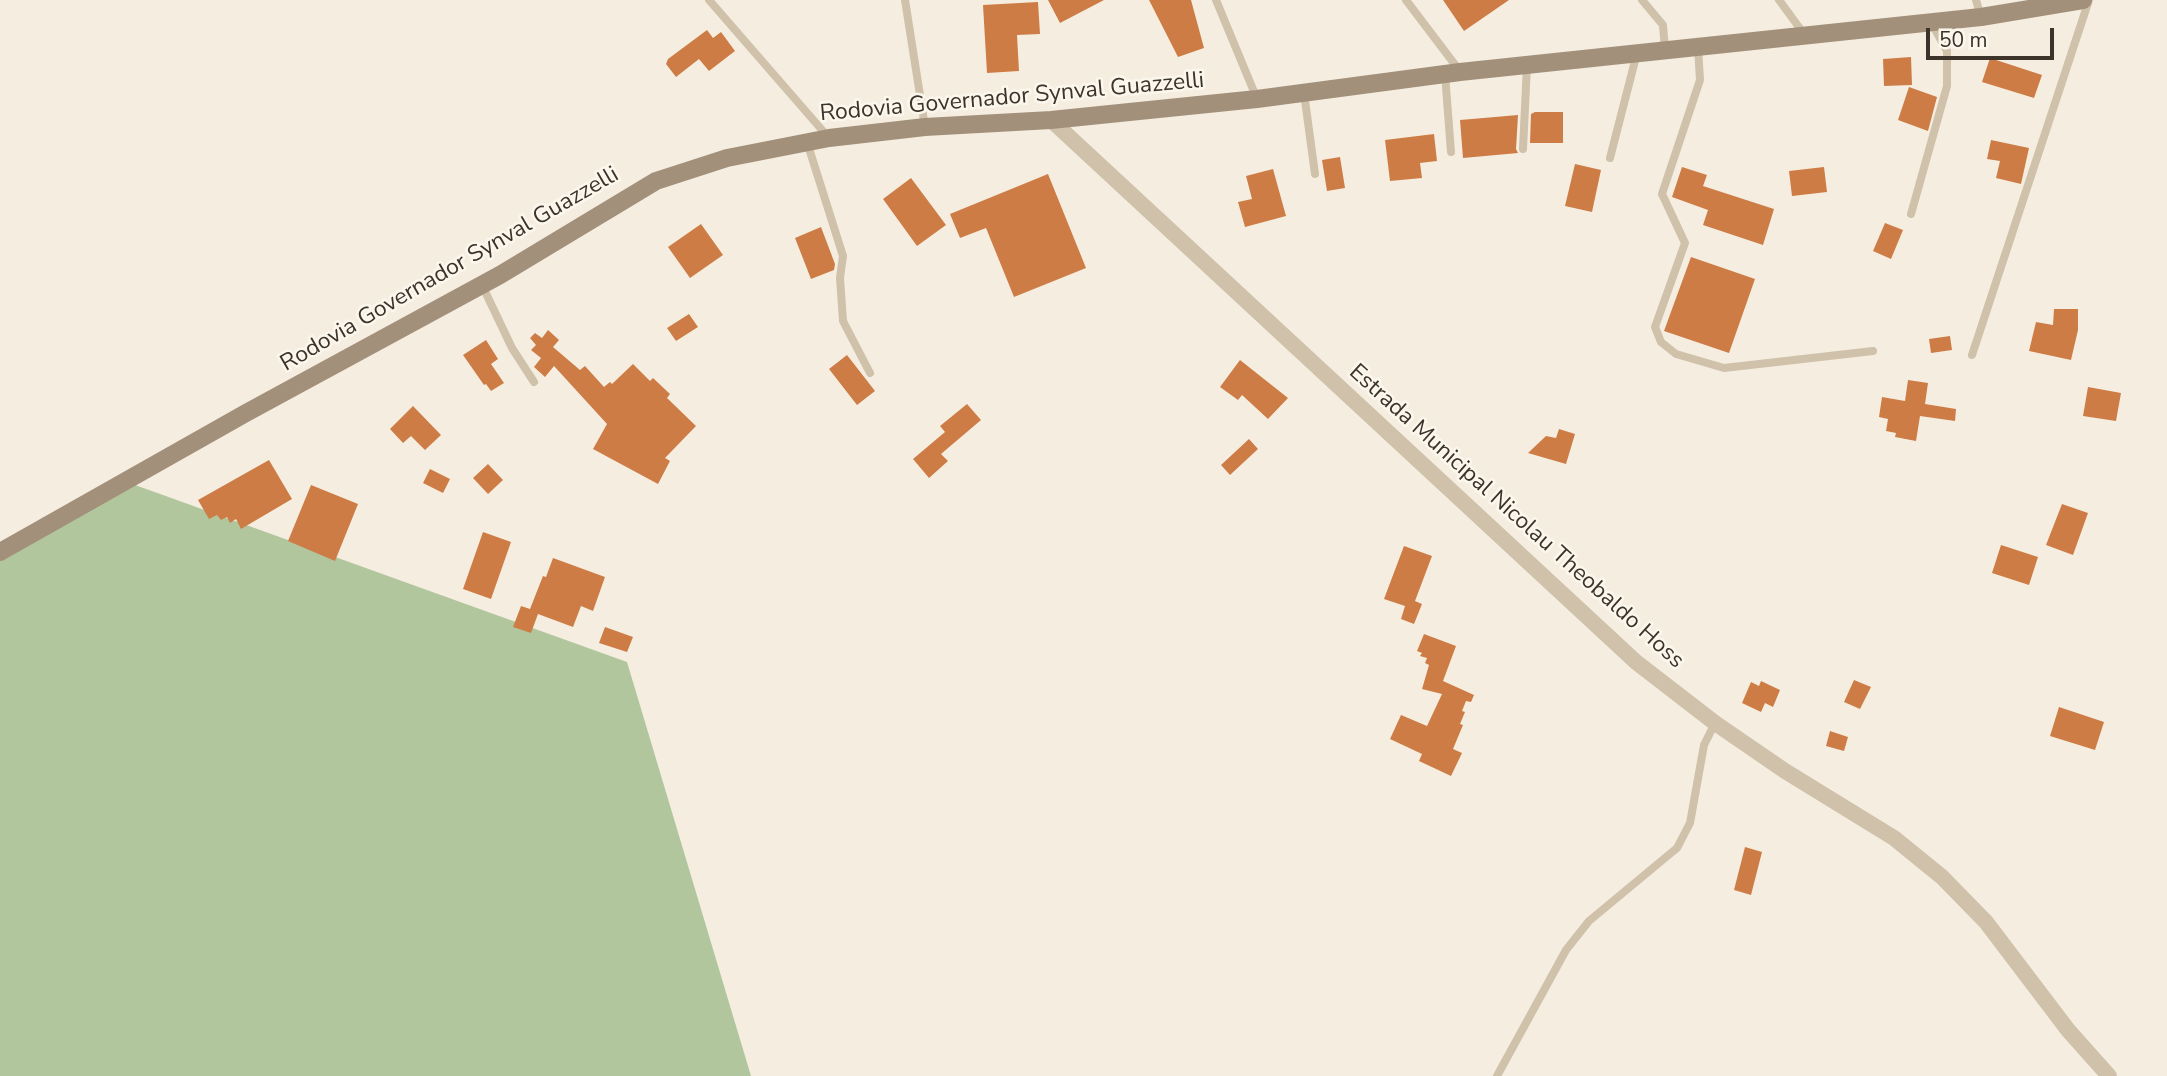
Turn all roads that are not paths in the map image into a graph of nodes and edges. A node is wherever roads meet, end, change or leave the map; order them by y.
1 (709, 0) edge
2 (905, 0) edge
3 (1216, 0) edge
4 (1406, 0) edge
5 (1642, 0) edge
6 (1779, 0) edge
7 (2083, 0) edge
8 (2089, 0) edge
9 (1978, 8) edge
10 (1931, 22) junction
11 (1806, 36) junction
12 (1698, 47) junction
13 (1665, 50) junction
14 (1637, 53) junction
15 (1527, 65) junction
16 (1452, 73) junction
17 (1304, 93) junction
18 (1257, 99) junction
19 (1051, 120) junction
20 (925, 127) junction
21 (829, 138) junction
22 (807, 142) junction
23 (1523, 149) dead end
24 (1451, 152) dead end
25 (1610, 158) dead end
26 (1315, 174) dead end
27 (1911, 214) dead end
28 (482, 285) junction
29 (1873, 351) dead end
30 (1972, 355) dead end
31 (870, 373) dead end
32 (534, 382) dead end
33 (0, 552) edge
34 (1715, 723) junction
35 (2100, 1073) edge
36 (1497, 1076) edge

1 - 21 lane
2 - 20 lane
3 - 18 lane
4 - 16 lane
5 - 13 lane
6 - 11 lane
7 - 9 main road, Rodovia Governador Synval Guazzelli
8 - 30 lane
9 - 10 main road, Rodovia Governador Synval Guazzelli
10 - 11 main road, Rodovia Governador Synval Guazzelli
10 - 27 lane
11 - 12 main road, Rodovia Governador Synval Guazzelli
12 - 13 main road, Rodovia Governador Synval Guazzelli
12 - 29 lane
13 - 14 main road, Rodovia Governador Synval Guazzelli
14 - 15 main road, Rodovia Governador Synval Guazzelli
14 - 25 lane
15 - 16 main road, Rodovia Governador Synval Guazzelli
15 - 23 lane
16 - 17 main road, Rodovia Governador Synval Guazzelli
16 - 24 lane
17 - 18 main road, Rodovia Governador Synval Guazzelli
17 - 26 lane
18 - 19 main road, Rodovia Governador Synval Guazzelli
19 - 20 main road, Rodovia Governador Synval Guazzelli
19 - 34 street, Estrada Municipal Nicolau Theobaldo Hoss
20 - 21 main road, Rodovia Governador Synval Guazzelli
21 - 22 main road, Rodovia Governador Synval Guazzelli
22 - 28 main road, Rodovia Governador Synval Guazzelli
22 - 31 lane
28 - 32 lane
28 - 33 main road, Rodovia Governador Synval Guazzelli
34 - 35 street, Estrada Municipal Nicolau Theobaldo Hoss
34 - 36 lane

